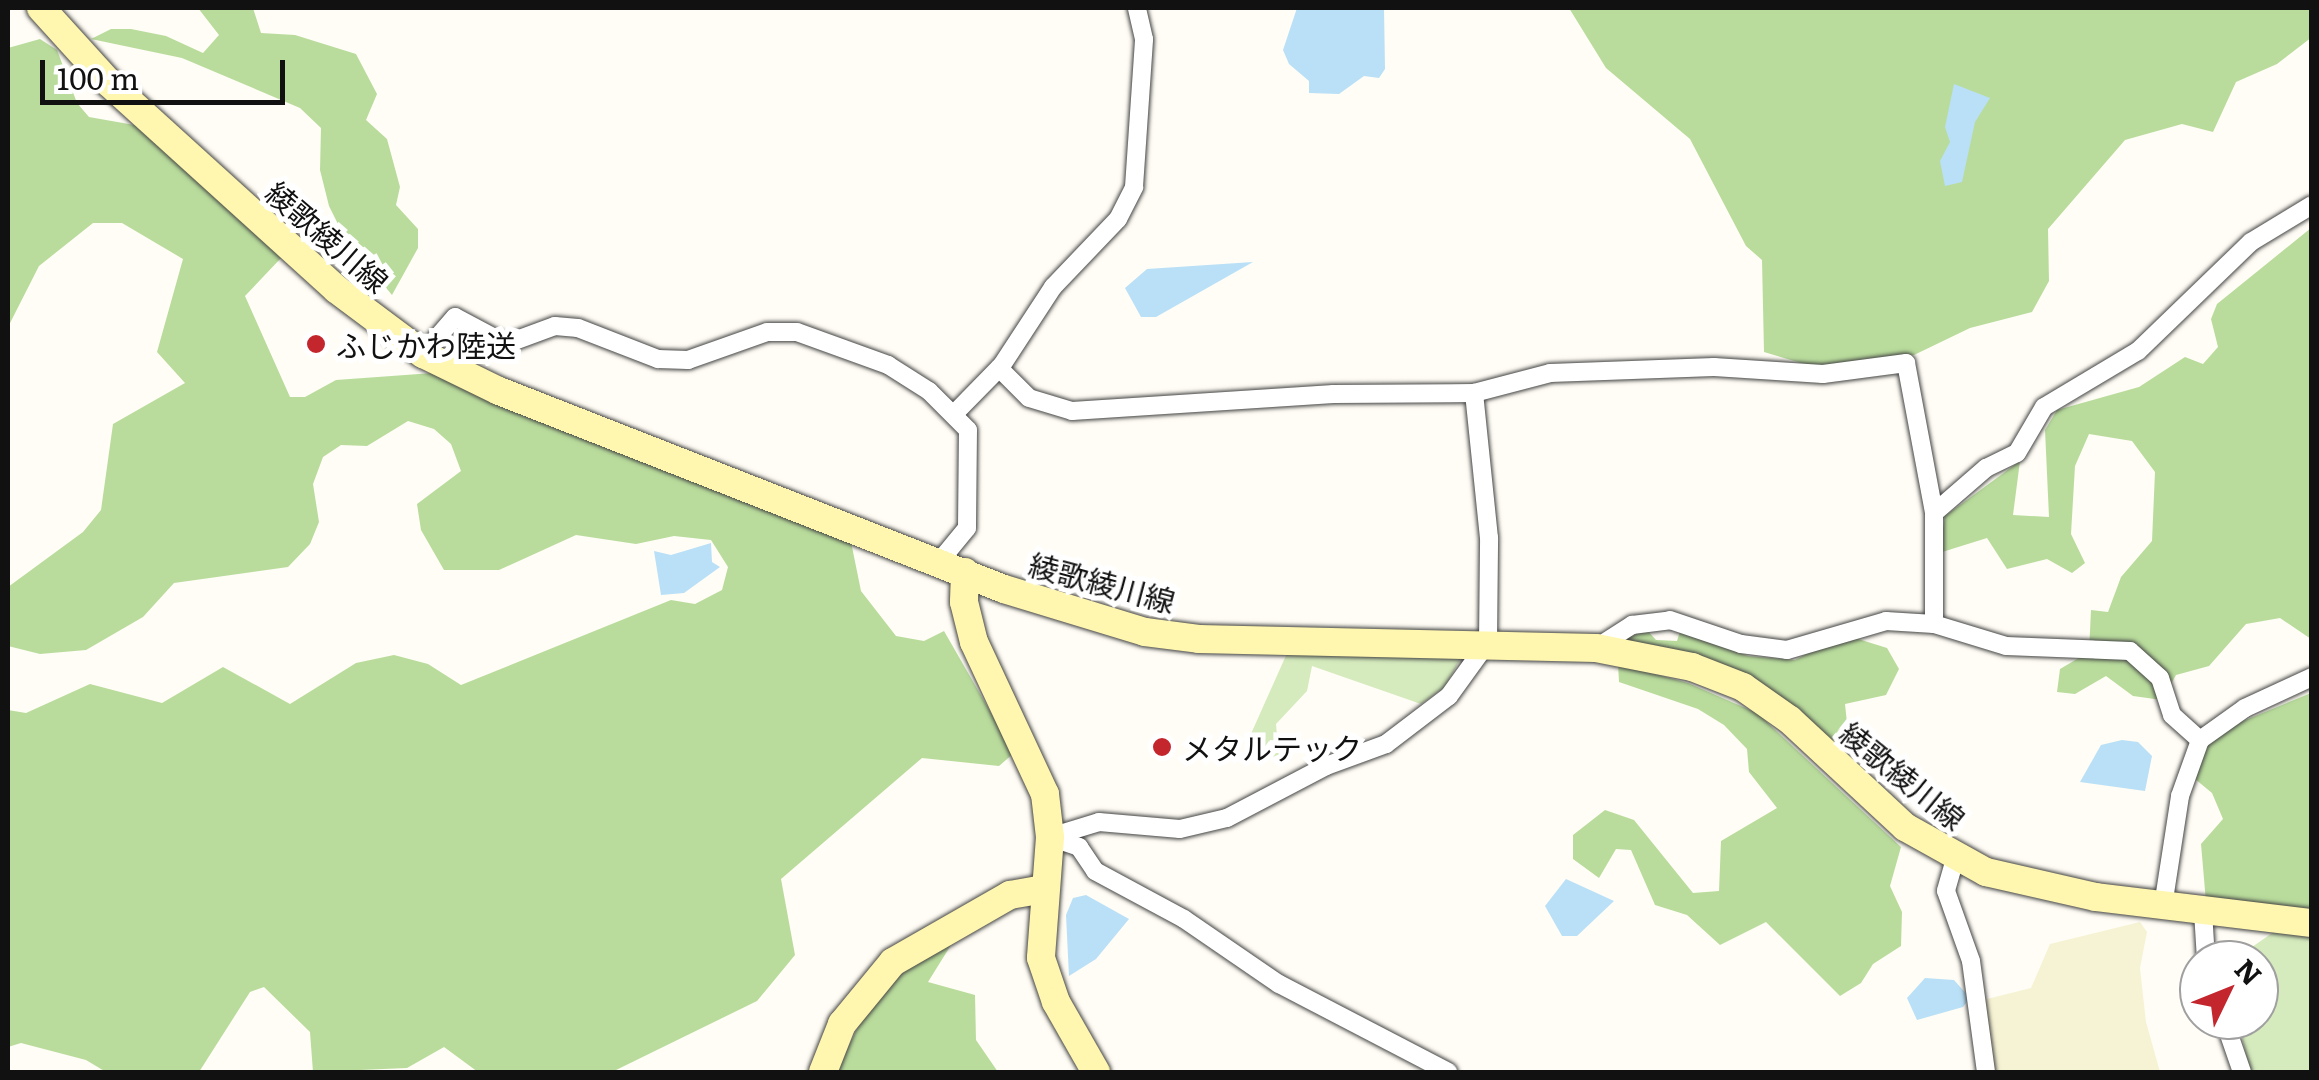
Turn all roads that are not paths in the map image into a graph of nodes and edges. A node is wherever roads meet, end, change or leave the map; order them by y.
1 (41, 8) edge
2 (1138, 8) edge
3 (2312, 205) edge
4 (422, 354) junction
5 (998, 368) junction
6 (1474, 393) junction
7 (955, 414) junction
8 (1934, 513) junction
9 (952, 567) junction
10 (1934, 624) junction
11 (1488, 642) junction
12 (1596, 648) junction
13 (2312, 677) edge
14 (2200, 740) junction
15 (1050, 837) junction
16 (1956, 859) junction
17 (1044, 889) junction
18 (2163, 906) junction
19 (2203, 910) junction
20 (2312, 923) edge
21 (2205, 940) edge
22 (2231, 1040) edge
23 (823, 1072) edge
24 (1096, 1072) edge
25 (1448, 1072) edge
26 (1986, 1072) edge
27 (2242, 1072) edge

1 - 4 main road, 綾歌綾川線
2 - 5 street
3 - 8 street
4 - 7 street
4 - 9 main road, 綾歌綾川線
5 - 6 street
5 - 7 street
6 - 8 street
6 - 11 street
7 - 9 street
8 - 10 street
9 - 11 main road, 綾歌綾川線
9 - 15 main road
10 - 12 street
10 - 14 street
11 - 12 main road, 綾歌綾川線
11 - 15 street
12 - 16 main road, 綾歌綾川線
13 - 14 street
14 - 18 street
15 - 17 main road
15 - 25 street
16 - 18 main road, 綾歌綾川線
16 - 26 street
17 - 23 main road
17 - 24 main road
18 - 19 main road, 綾歌綾川線
19 - 20 main road, 綾歌綾川線
19 - 21 street
22 - 27 street

